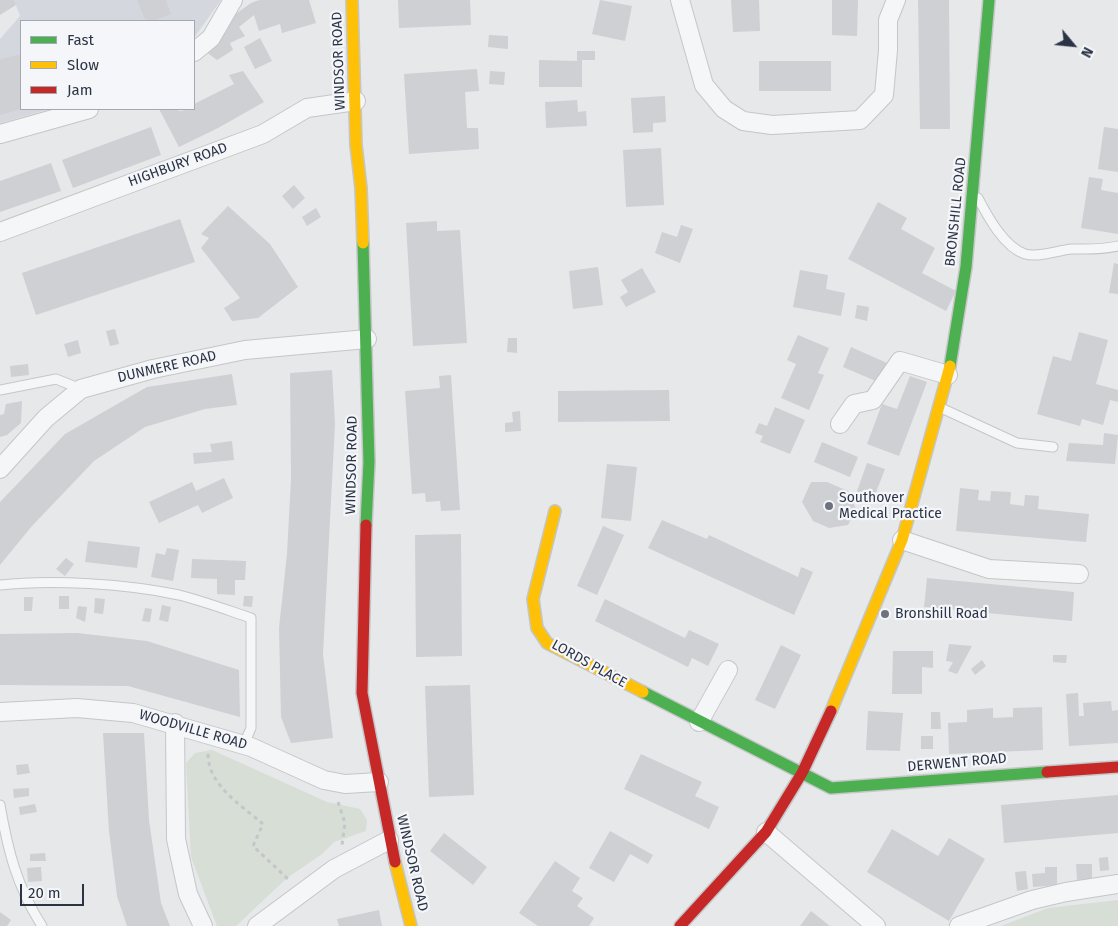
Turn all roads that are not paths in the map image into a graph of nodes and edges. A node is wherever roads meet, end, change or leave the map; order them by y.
1 (233, 0) edge
2 (352, 0) edge
3 (680, 0) edge
4 (896, 0) edge
5 (989, 0) edge
6 (195, 51) edge
7 (356, 101) junction
8 (85, 110) edge
9 (0, 134) edge
10 (973, 190) junction
11 (0, 232) edge
12 (1118, 246) edge
13 (367, 339) junction
14 (948, 375) junction
15 (81, 388) junction
16 (0, 390) edge
17 (939, 407) junction
18 (840, 424) dead end
19 (1053, 447) dead end
20 (0, 469) edge
21 (555, 511) dead end
22 (902, 540) junction
23 (1079, 574) dead end
24 (0, 585) edge
25 (728, 670) dead end
26 (0, 712) edge
27 (698, 722) junction
28 (175, 723) junction
29 (244, 744) junction
30 (1118, 767) edge
31 (802, 773) junction
32 (379, 782) junction
33 (0, 806) edge
34 (766, 832) junction
35 (389, 840) junction
36 (1118, 884) edge
37 (40, 925) edge
38 (203, 926) edge
39 (257, 926) edge
40 (411, 926) edge
41 (680, 926) edge
42 (876, 926) edge
43 (960, 926) edge

1 - 6 street
2 - 7 street, WINDSOR ROAD
3 - 4 street
5 - 10 street, BRONSHILL ROAD
7 - 11 street, HIGHBURY ROAD
7 - 13 street, WINDSOR ROAD
8 - 9 street
10 - 12 lane
10 - 14 street, BRONSHILL ROAD
13 - 15 street, DUNMERE ROAD
13 - 32 street, WINDSOR ROAD
14 - 17 street, BRONSHILL ROAD
14 - 18 street
15 - 16 lane
15 - 20 street, DUNMERE ROAD
17 - 19 lane
17 - 22 street, BRONSHILL ROAD
21 - 27 street, LORDS PLACE
22 - 23 street
22 - 31 street, BRONSHILL ROAD
24 - 29 lane
25 - 27 street
26 - 28 street, WOODVILLE ROAD
27 - 31 street, LORDS PLACE
28 - 29 street, WOODVILLE ROAD
28 - 38 street
29 - 32 street, WOODVILLE ROAD
30 - 31 street, DERWENT ROAD
31 - 34 street, BRONSHILL ROAD
32 - 35 street, WINDSOR ROAD
33 - 37 lane
34 - 41 street, BRONSHILL ROAD
34 - 42 street
35 - 39 street
35 - 40 street, WINDSOR ROAD
36 - 43 street

